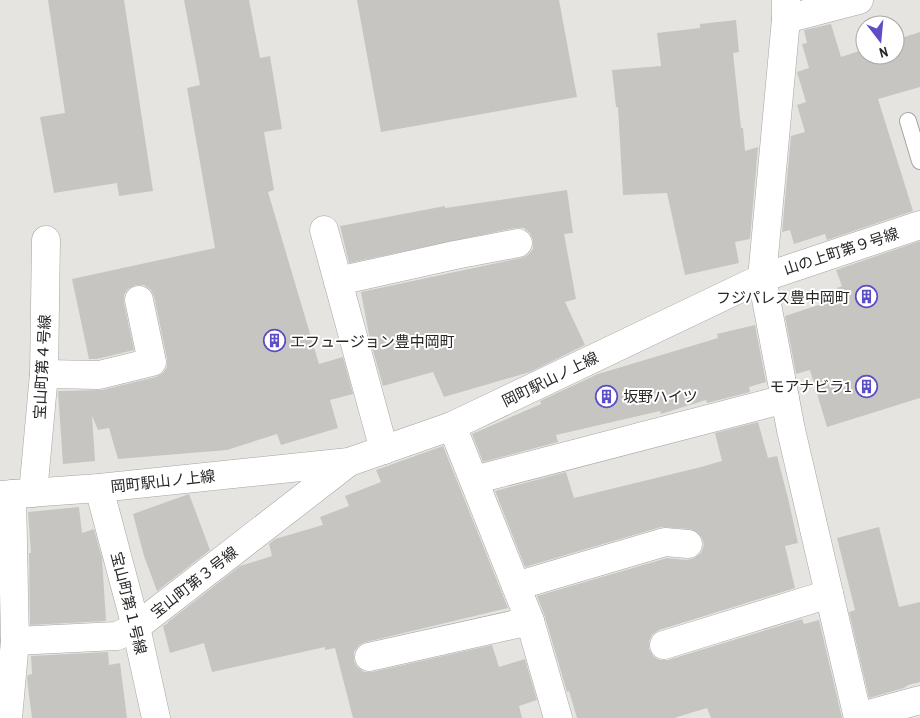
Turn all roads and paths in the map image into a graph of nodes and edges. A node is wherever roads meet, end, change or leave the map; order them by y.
1 (858, 0) edge
2 (786, 9) edge
3 (908, 121) dead end
4 (920, 161) edge
5 (920, 225) edge
6 (324, 230) dead end
7 (46, 240) dead end
8 (518, 244) dead end
9 (762, 278) junction
10 (338, 281) junction
11 (139, 300) dead end
12 (44, 374) junction
13 (785, 400) junction
14 (452, 426) junction
15 (384, 450) junction
16 (349, 462) junction
17 (474, 480) junction
18 (99, 488) junction
19 (15, 494) edge
20 (688, 544) dead end
21 (516, 586) junction
22 (830, 594) junction
23 (530, 622) junction
24 (136, 627) junction
25 (15, 641) junction
26 (664, 645) dead end
27 (369, 657) dead end
28 (920, 700) edge
29 (858, 717) edge
30 (8, 718) edge
31 (156, 718) edge
32 (558, 718) edge

1 - 2 street
2 - 9 street
3 - 4 lane
5 - 9 street, 山の上町第９号線
6 - 10 street
7 - 12 street, 宝山町第４号線
8 - 10 street
9 - 13 street
9 - 14 street, 岡町駅山ノ上線
10 - 15 street
11 - 12 street
12 - 19 street, 宝山町第４号線
13 - 17 street
13 - 22 street
14 - 15 street, 岡町駅山ノ上線
14 - 17 street
15 - 16 street, 岡町駅山ノ上線
16 - 18 street, 岡町駅山ノ上線
16 - 24 street, 宝山町第３号線
17 - 21 street
18 - 19 street, 岡町駅山ノ上線
18 - 24 street, 宝山町第１号線
19 - 25 street, 宝山町第４号線
20 - 21 street
21 - 23 street
22 - 26 street
22 - 29 street
23 - 27 street
23 - 32 street
24 - 25 street, 宝山町第３号線
24 - 31 street, 宝山町第１号線
25 - 30 street, 宝山町第４号線
28 - 29 street

